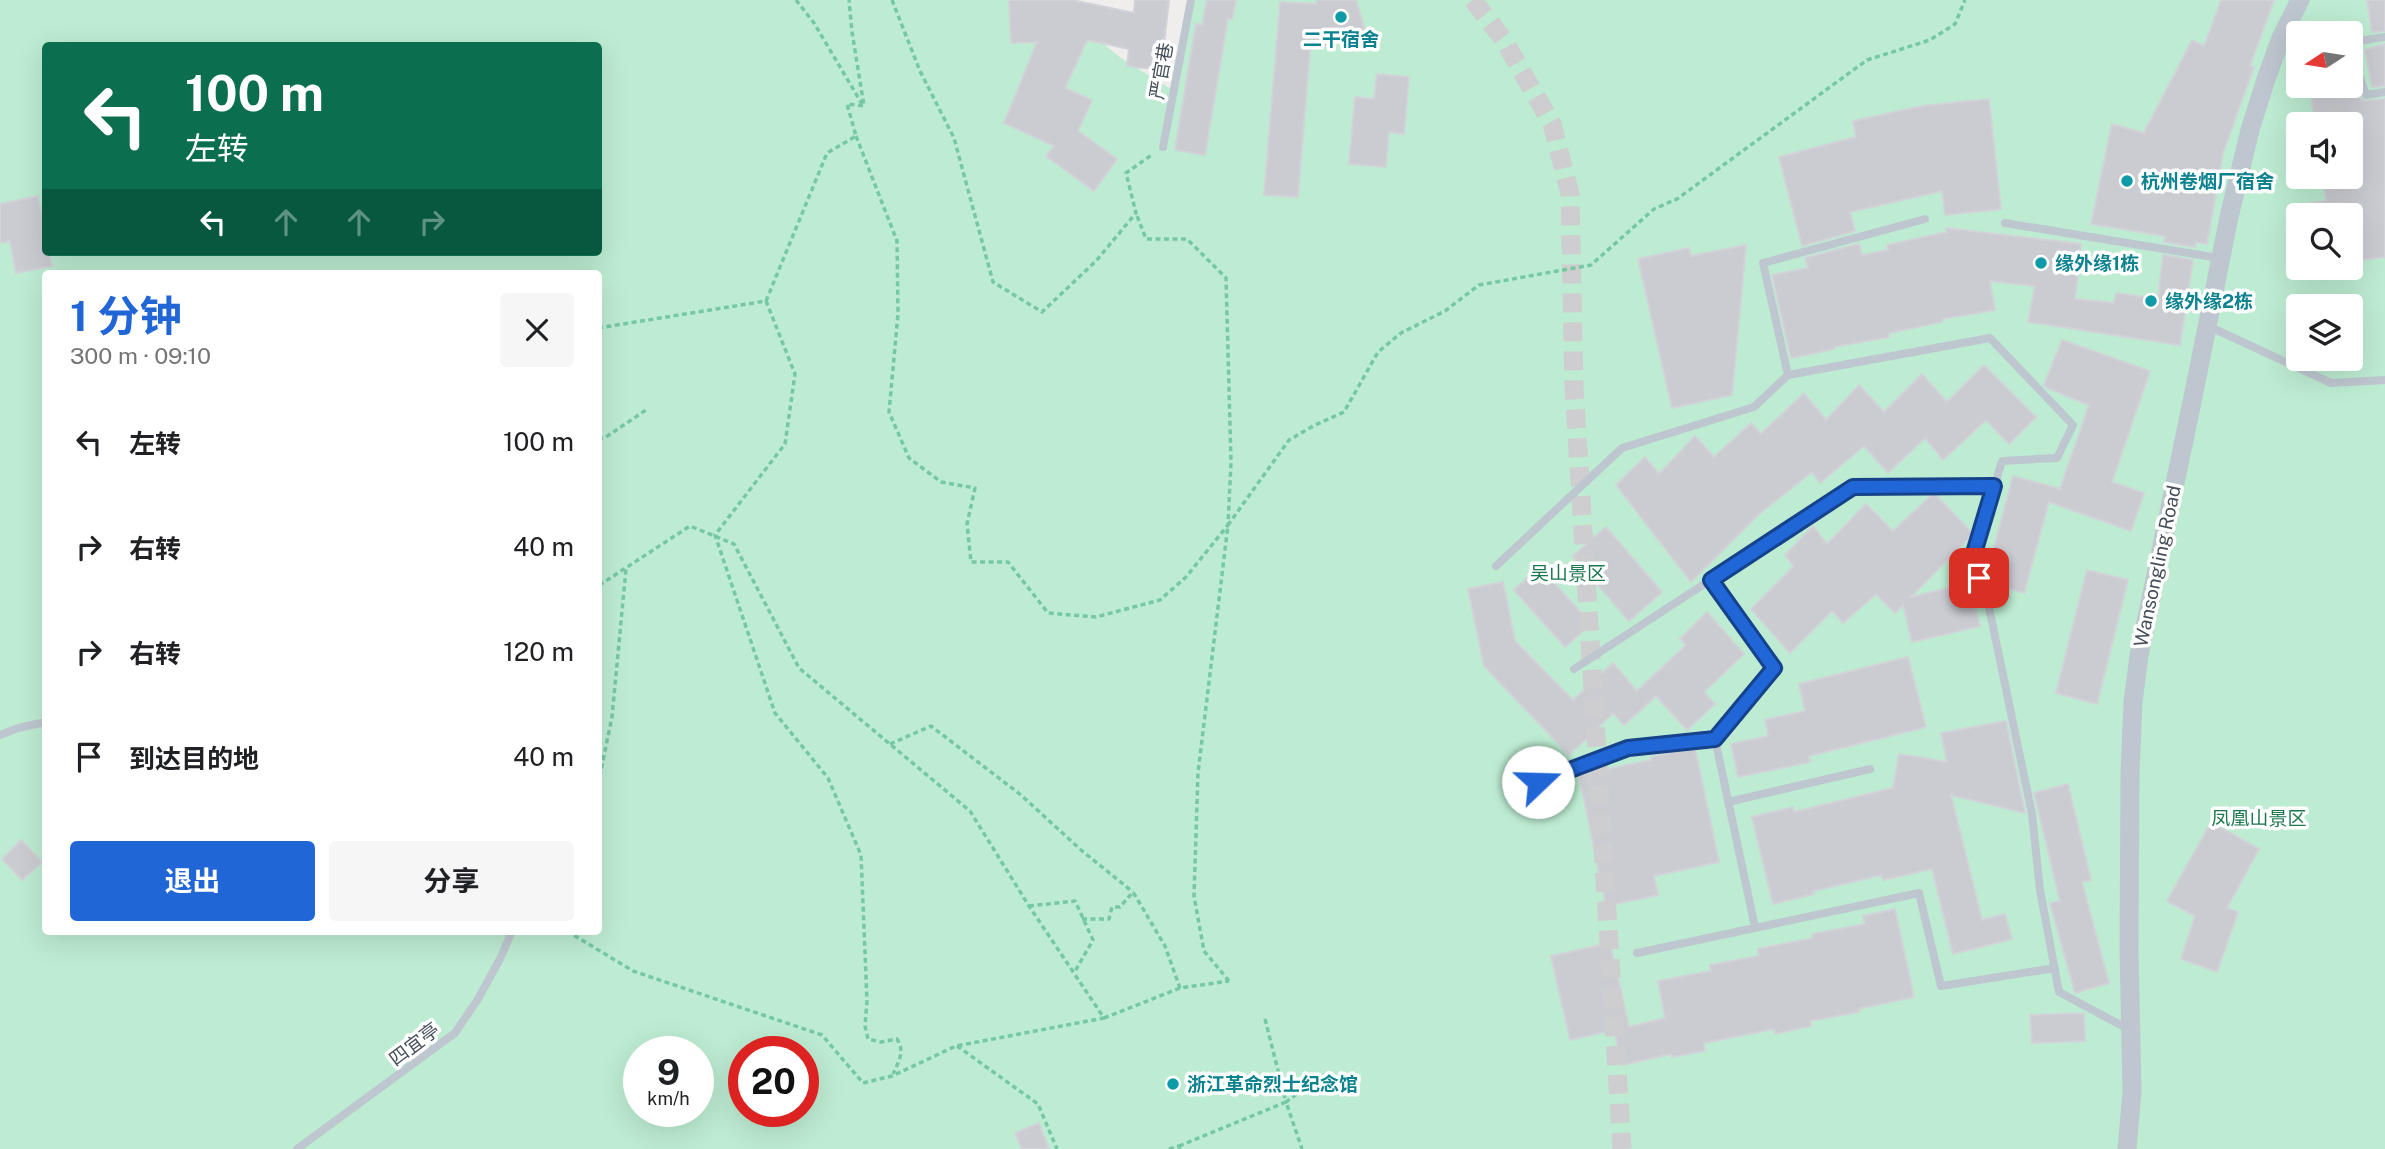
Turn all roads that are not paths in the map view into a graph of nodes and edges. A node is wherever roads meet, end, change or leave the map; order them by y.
1 (1191, 0) edge
2 (2300, 0) edge
3 (2295, 21) edge
4 (2385, 37) edge
5 (2363, 40) edge
6 (2286, 52) edge
7 (2363, 87) edge
8 (2385, 92) edge
9 (1163, 147) road end
10 (1925, 219) dead end
11 (2005, 223) dead end
12 (2220, 259) junction
13 (2207, 326) junction
14 (1788, 375) junction
15 (2385, 380) edge
16 (1994, 486) junction
17 (1496, 566) dead end
18 (1711, 580) junction
19 (1574, 669) dead end
20 (42, 723) edge
21 (0, 735) edge
22 (1715, 739) junction
23 (1870, 769) dead end
24 (1538, 782) dead end
25 (1728, 802) junction
26 (1755, 928) junction
27 (510, 935) edge
28 (1637, 953) dead end
29 (2054, 968) junction
30 (2130, 1030) junction
31 (297, 1149) edge
32 (2127, 1149) edge

1 - 9 lane, 严官巷
2 - 3 street, Wansongling Road
4 - 5 lane
6 - 12 street, Wansongling Road
7 - 8 lane
10 - 14 lane
11 - 12 lane
12 - 13 street, Wansongling Road
13 - 15 lane
13 - 30 street, Wansongling Road
14 - 16 lane
14 - 17 lane
16 - 18 lane
16 - 29 lane
18 - 19 lane
18 - 22 lane
20 - 21 lane
22 - 24 lane
22 - 25 lane
23 - 25 lane
25 - 26 lane
26 - 28 lane
26 - 29 lane
27 - 31 lane, 四宜亭
29 - 30 lane
30 - 32 street, Wansongling Road

